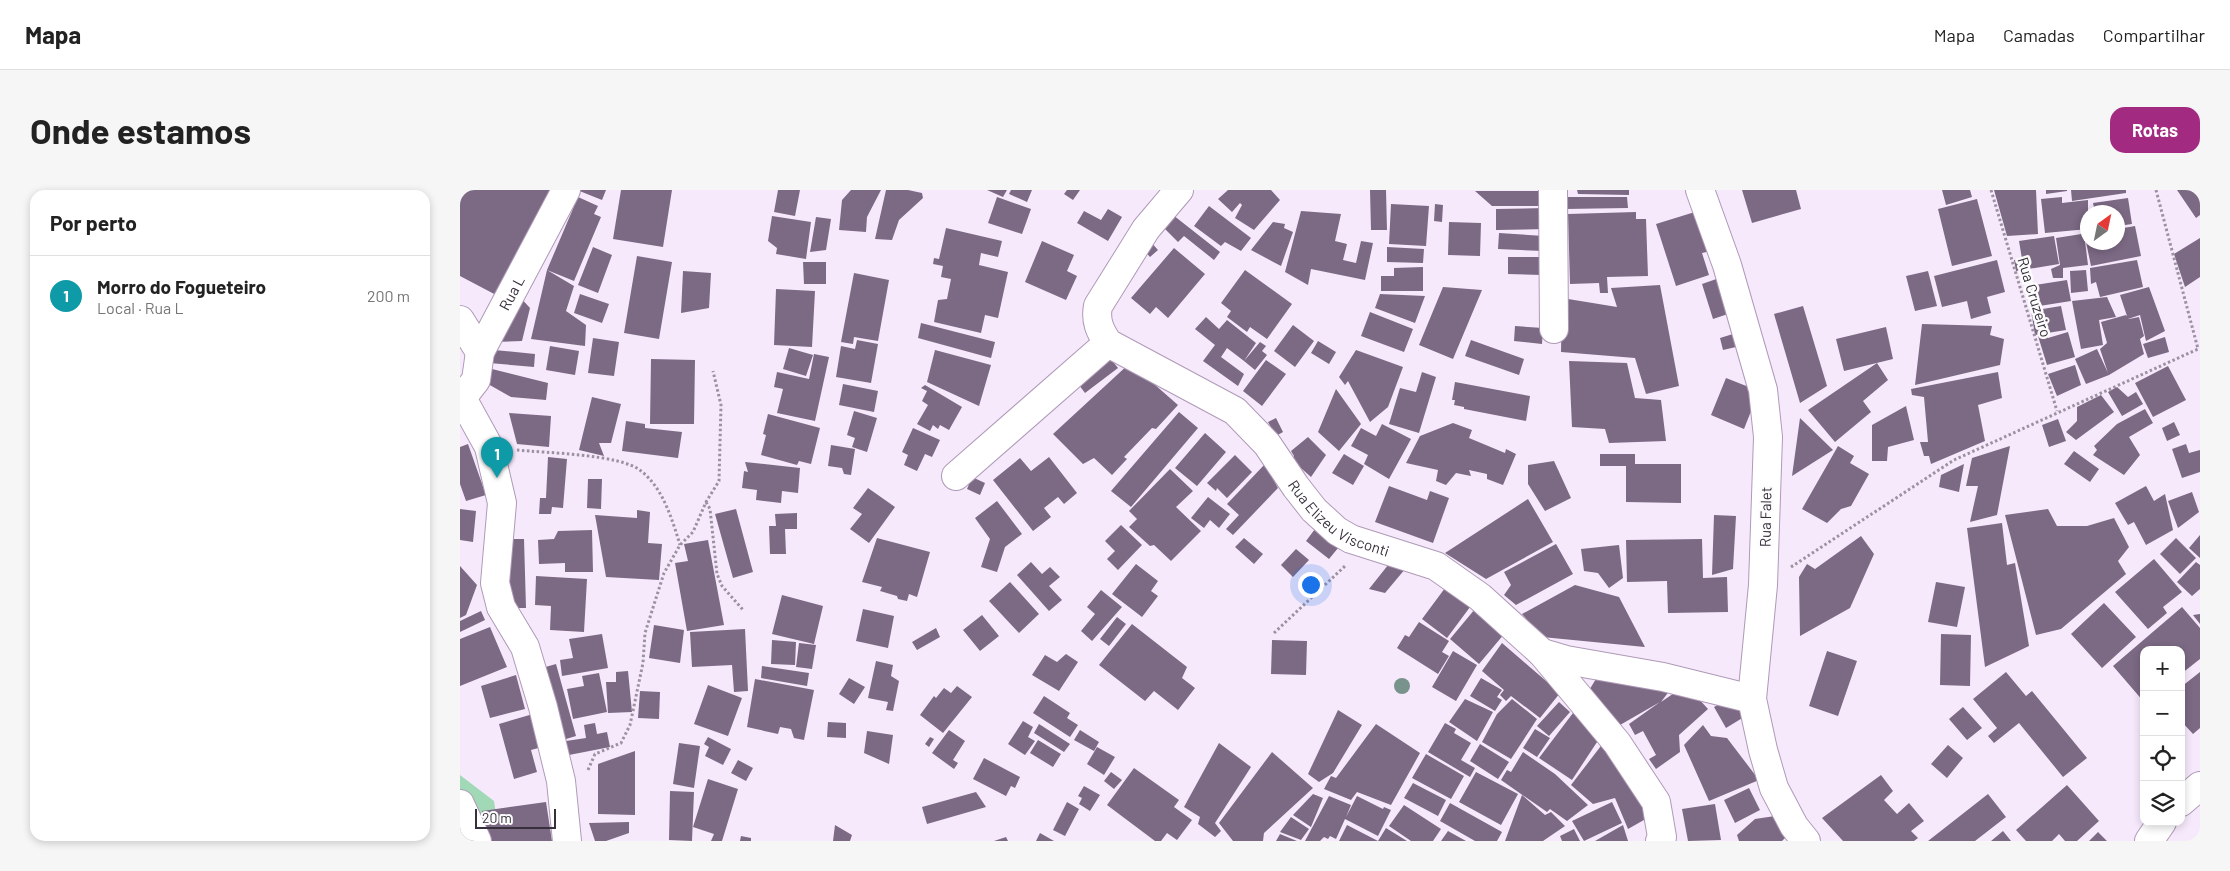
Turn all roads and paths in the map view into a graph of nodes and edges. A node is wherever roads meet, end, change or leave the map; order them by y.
1 (566, 190) edge
2 (1179, 190) edge
3 (1552, 190) edge
4 (1700, 190) edge
5 (1991, 190) edge
6 (2156, 190) edge
7 (460, 320) edge
8 (1554, 329) dead end
9 (1108, 343) junction
10 (480, 352) junction
11 (713, 371) dead end
12 (461, 398) edge
13 (2057, 411) junction
14 (489, 447) junction
15 (956, 476) dead end
16 (706, 502) junction
17 (680, 545) junction
18 (1367, 545) junction
19 (1763, 585) junction
20 (744, 611) dead end
21 (1274, 633) dead end
22 (1542, 653) junction
23 (1752, 700) junction
24 (584, 779) dead end
25 (2200, 786) edge
26 (2185, 799) edge
27 (460, 804) edge
28 (2159, 826) edge
29 (477, 841) edge
30 (567, 841) edge
31 (1660, 841) edge
32 (1806, 841) edge
33 (2149, 841) edge

1 - 10 street, Rua L
2 - 9 street
3 - 8 street
4 - 19 street, Rua Falet
5 - 13 path, Rua Cruzeiro
6 - 13 path
7 - 10 street
9 - 15 street
9 - 18 street, Rua Elizeu Visconti
10 - 12 street, Rua L
11 - 16 path
12 - 14 street
13 - 19 path
14 - 17 path
14 - 30 street
16 - 17 path
16 - 20 path
17 - 24 path
18 - 21 path
18 - 22 street, Rua Elizeu Visconti
19 - 23 street, Rua Falet
22 - 23 street
22 - 31 street, Rua Elizeu Visconti
23 - 32 street, Rua Falet
25 - 26 street
27 - 29 street
28 - 33 street

